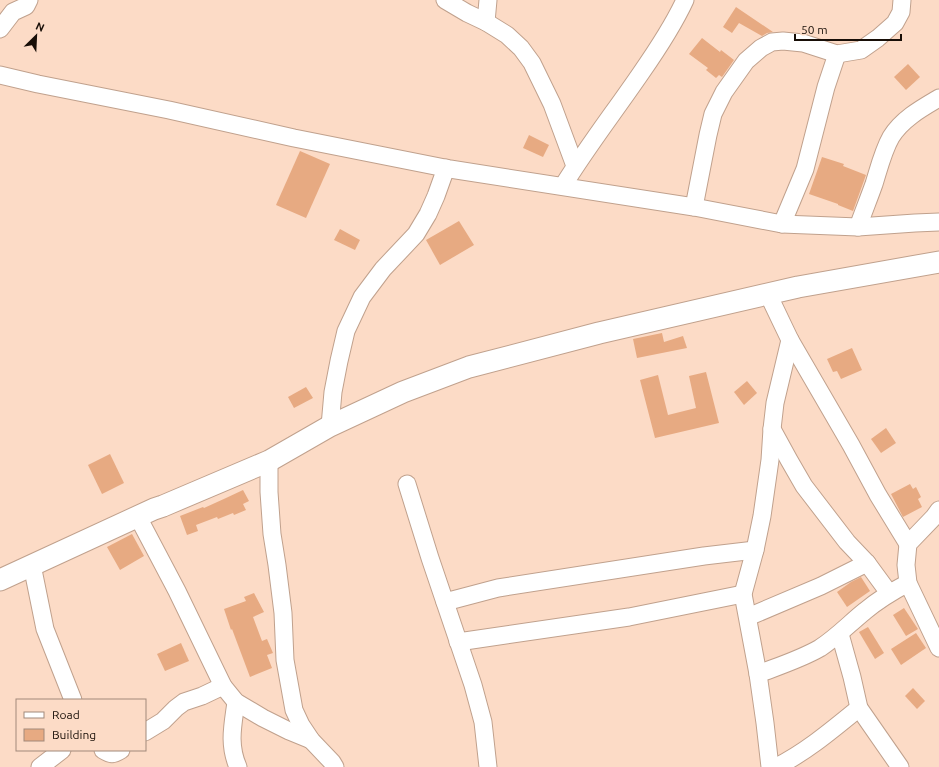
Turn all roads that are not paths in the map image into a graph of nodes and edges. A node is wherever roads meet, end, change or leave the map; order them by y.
1 (29, 0) edge
2 (445, 0) edge
3 (488, 0) edge
4 (684, 0) edge
5 (902, 0) edge
6 (486, 22) junction
7 (0, 29) edge
8 (837, 54) junction
9 (0, 75) edge
10 (939, 98) edge
11 (575, 166) junction
12 (446, 168) junction
13 (563, 186) junction
14 (694, 207) junction
15 (939, 222) edge
16 (782, 224) junction
17 (858, 227) junction
18 (939, 262) edge
19 (768, 294) junction
20 (790, 340) junction
21 (330, 426) junction
22 (772, 429) junction
23 (269, 460) junction
24 (408, 484) dead end
25 (939, 510) edge
26 (138, 517) junction
27 (908, 544) junction
28 (755, 550) junction
29 (866, 562) junction
30 (32, 565) junction
31 (0, 580) edge
32 (908, 583) junction
33 (889, 593) junction
34 (744, 594) junction
35 (445, 602) junction
36 (748, 617) junction
37 (840, 634) junction
38 (458, 642) junction
39 (939, 648) edge
40 (758, 674) junction
41 (223, 686) junction
42 (73, 699) edge
43 (236, 702) junction
44 (859, 708) junction
45 (146, 731) edge
46 (312, 740) junction
47 (61, 751) edge
48 (40, 767) edge
49 (238, 767) edge
50 (335, 767) edge
51 (488, 767) edge
52 (770, 767) edge
53 (776, 767) edge
54 (900, 767) edge

1 - 7 street
2 - 6 street
3 - 6 street
4 - 11 street
5 - 8 street
6 - 11 street
8 - 14 street
8 - 16 street
9 - 12 street
10 - 17 street
11 - 13 street
12 - 13 street
12 - 21 street
13 - 14 street
14 - 16 street
15 - 17 street
16 - 17 street
18 - 19 street
19 - 20 street
19 - 21 street
20 - 22 street
20 - 27 street
21 - 23 street
22 - 28 street
22 - 29 street
23 - 26 street
23 - 46 street
24 - 35 street
25 - 27 street
26 - 30 street
26 - 41 street
27 - 32 street
28 - 34 street
28 - 35 street
29 - 33 street
29 - 36 street
30 - 31 street
30 - 42 street
32 - 33 street
32 - 39 street
33 - 37 street
34 - 36 street
34 - 38 street
35 - 38 street
36 - 40 street
37 - 40 street
37 - 44 street
38 - 51 street
40 - 52 street
41 - 43 street
41 - 45 street
43 - 46 street
43 - 49 street
44 - 53 street
44 - 54 street
46 - 50 street
47 - 48 street

